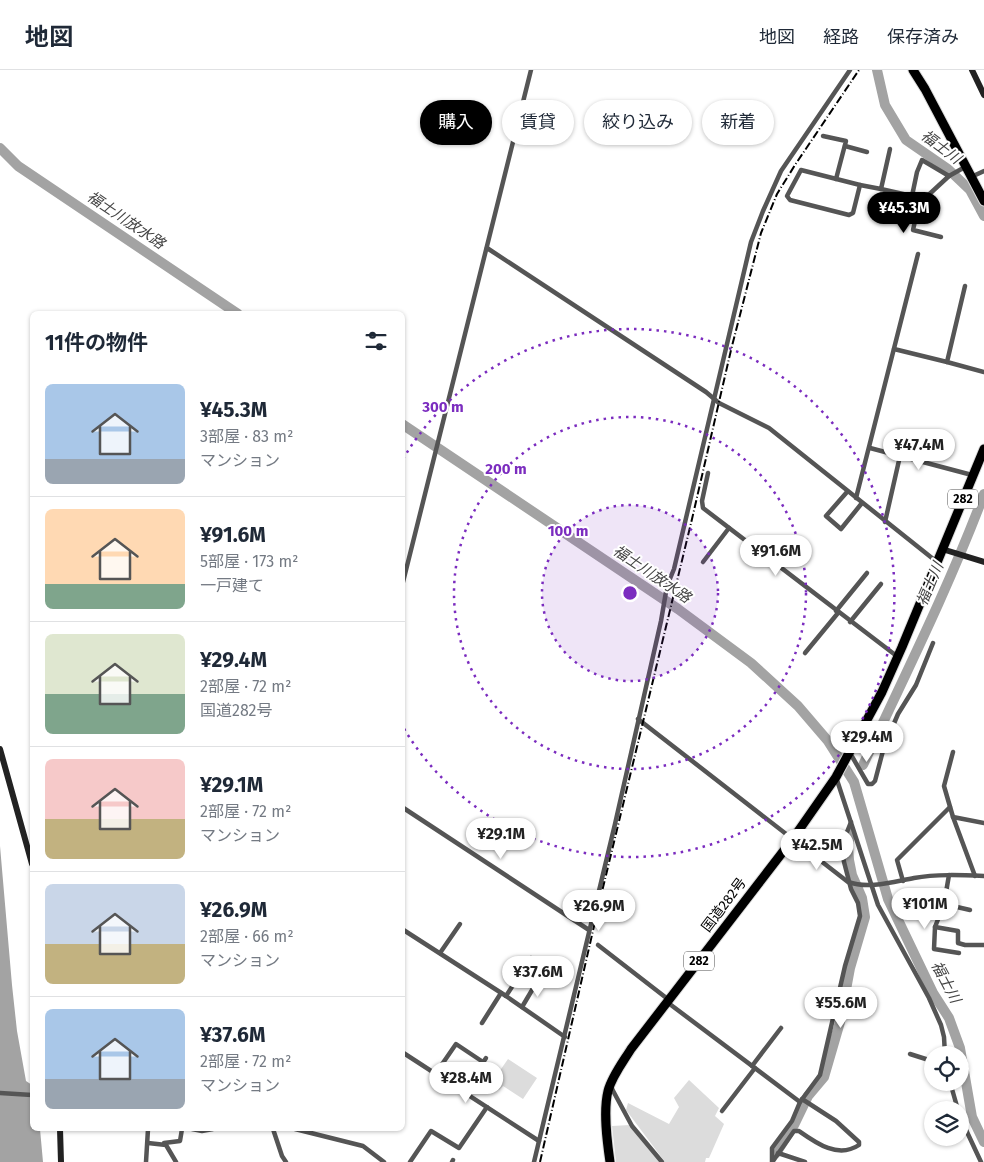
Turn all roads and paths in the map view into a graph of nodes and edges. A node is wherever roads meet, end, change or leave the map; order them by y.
1 (530, 70) edge
2 (850, 70) edge
3 (913, 70) edge
4 (972, 70) edge
5 (984, 94) edge
6 (823, 136) dead end
7 (844, 146) junction
8 (890, 149) dead end
9 (867, 152) dead end
10 (963, 168) junction
11 (984, 171) edge
12 (949, 176) junction
13 (971, 176) junction
14 (836, 179) junction
15 (860, 185) junction
16 (881, 189) junction
17 (912, 196) junction
18 (920, 199) junction
19 (984, 200) edge
20 (941, 237) dead end
21 (487, 248) junction
22 (918, 254) dead end
23 (965, 286) dead end
24 (894, 350) junction
25 (947, 362) junction
26 (984, 372) edge
27 (714, 399) junction
28 (870, 448) junction
29 (984, 449) edge
30 (900, 456) junction
31 (708, 473) dead end
32 (974, 475) junction
33 (847, 492) junction
34 (856, 498) junction
35 (862, 503) junction
36 (885, 522) junction
37 (729, 528) junction
38 (942, 549) junction
39 (703, 562) dead end
40 (937, 562) junction
41 (984, 562) edge
42 (405, 574) edge
43 (866, 574) dead end
44 (881, 584) dead end
45 (837, 612) junction
46 (850, 622) junction
47 (933, 643) dead end
48 (805, 653) dead end
49 (898, 657) junction
50 (638, 719) junction
51 (0, 749) edge
52 (953, 752) dead end
53 (848, 753) junction
54 (836, 777) junction
55 (950, 807) junction
56 (405, 809) edge
57 (953, 817) junction
58 (851, 822) junction
59 (984, 823) edge
60 (792, 840) junction
61 (30, 857) edge
62 (949, 875) junction
63 (975, 876) junction
64 (984, 876) edge
65 (903, 881) junction
66 (852, 883) junction
67 (874, 884) junction
68 (944, 904) junction
69 (970, 910) dead end
70 (460, 924) dead end
71 (935, 927) junction
72 (589, 930) junction
73 (405, 931) edge
74 (598, 945) dead end
75 (984, 945) edge
76 (959, 952) dead end
77 (440, 953) junction
78 (531, 958) dead end
79 (538, 980) dead end
80 (504, 994) junction
81 (668, 1001) junction
82 (522, 1007) junction
83 (482, 1022) dead end
84 (781, 1028) dead end
85 (565, 1037) junction
86 (944, 1046) edge
87 (405, 1054) edge
88 (910, 1054) dead end
89 (924, 1058) edge
90 (754, 1067) junction
91 (436, 1073) junction
92 (610, 1086) junction
93 (464, 1091) junction
94 (0, 1094) edge
95 (30, 1095) edge
96 (801, 1100) junction
97 (487, 1107) junction
98 (722, 1111) dead end
99 (60, 1131) edge
100 (148, 1131) edge
101 (182, 1131) edge
102 (274, 1131) edge
103 (310, 1131) edge
104 (969, 1137) edge
105 (539, 1141) junction
106 (148, 1143) junction
107 (164, 1143) junction
108 (778, 1152) junction
109 (61, 1162) edge
110 (146, 1162) edge
111 (176, 1162) edge
112 (286, 1162) edge
113 (384, 1162) edge
114 (410, 1162) edge
115 (534, 1162) edge
116 (610, 1162) edge
117 (662, 1162) edge
118 (772, 1162) edge
119 (805, 1162) edge
120 (980, 1162) edge

1 - 21 street
2 - 27 street
3 - 10 highway
4 - 5 street
6 - 7 street
7 - 9 street
7 - 14 street
8 - 16 street
10 - 12 street
10 - 13 highway
11 - 13 street
12 - 17 street
12 - 18 street
13 - 19 highway
14 - 15 street
14 - 15 street
15 - 16 street
16 - 17 street
17 - 18 street
18 - 20 street
21 - 27 street
21 - 42 street
22 - 24 street
23 - 25 street
24 - 25 street
24 - 28 street
25 - 26 street
27 - 33 street
27 - 50 street
28 - 30 street
28 - 34 street
29 - 32 highway, 国道282号 / 282
30 - 32 street
30 - 36 street
31 - 37 street
32 - 38 highway, 国道282号 / 282
33 - 34 street
33 - 35 street
34 - 35 street
35 - 36 street
36 - 40 street
37 - 39 street
37 - 45 street
38 - 40 highway, 国道282号 / 282
38 - 41 street
40 - 49 highway, 国道282号 / 282
43 - 45 street
44 - 46 street
45 - 46 street
45 - 48 street
46 - 49 street
47 - 53 street
49 - 53 highway, 国道282号 / 282
50 - 60 street
50 - 72 street
51 - 61 street
52 - 55 street
53 - 54 highway, 国道282号 / 282
54 - 58 street
54 - 60 highway, 国道282号 / 282
55 - 57 street
55 - 65 street
56 - 72 street
57 - 59 street
57 - 63 street
58 - 66 street
58 - 67 street
60 - 66 street
60 - 81 highway, 国道282号 / 282
62 - 63 street
62 - 65 street
62 - 68 street
63 - 64 street
65 - 67 street
66 - 67 street
66 - 96 street
67 - 86 street
68 - 69 street
68 - 71 street
70 - 77 street
71 - 75 street
71 - 76 street
72 - 85 street
73 - 77 street
74 - 81 street
77 - 80 street
78 - 80 street
79 - 82 street
80 - 82 street
80 - 83 street
81 - 90 street
81 - 92 highway, 国道282号 / 282
82 - 85 street
84 - 90 street
85 - 105 street
87 - 91 street
88 - 89 street
90 - 96 street
90 - 98 street
91 - 93 street
91 - 93 street
92 - 116 highway, 国道282号 / 282
92 - 117 street
93 - 97 street
94 - 95 street
96 - 108 street
96 - 118 street
97 - 105 street
97 - 114 street
99 - 109 street
100 - 106 street
101 - 107 street
102 - 112 street
103 - 113 street
104 - 120 street
105 - 115 street
106 - 107 street
106 - 110 street
107 - 111 street
108 - 118 street
108 - 119 street

